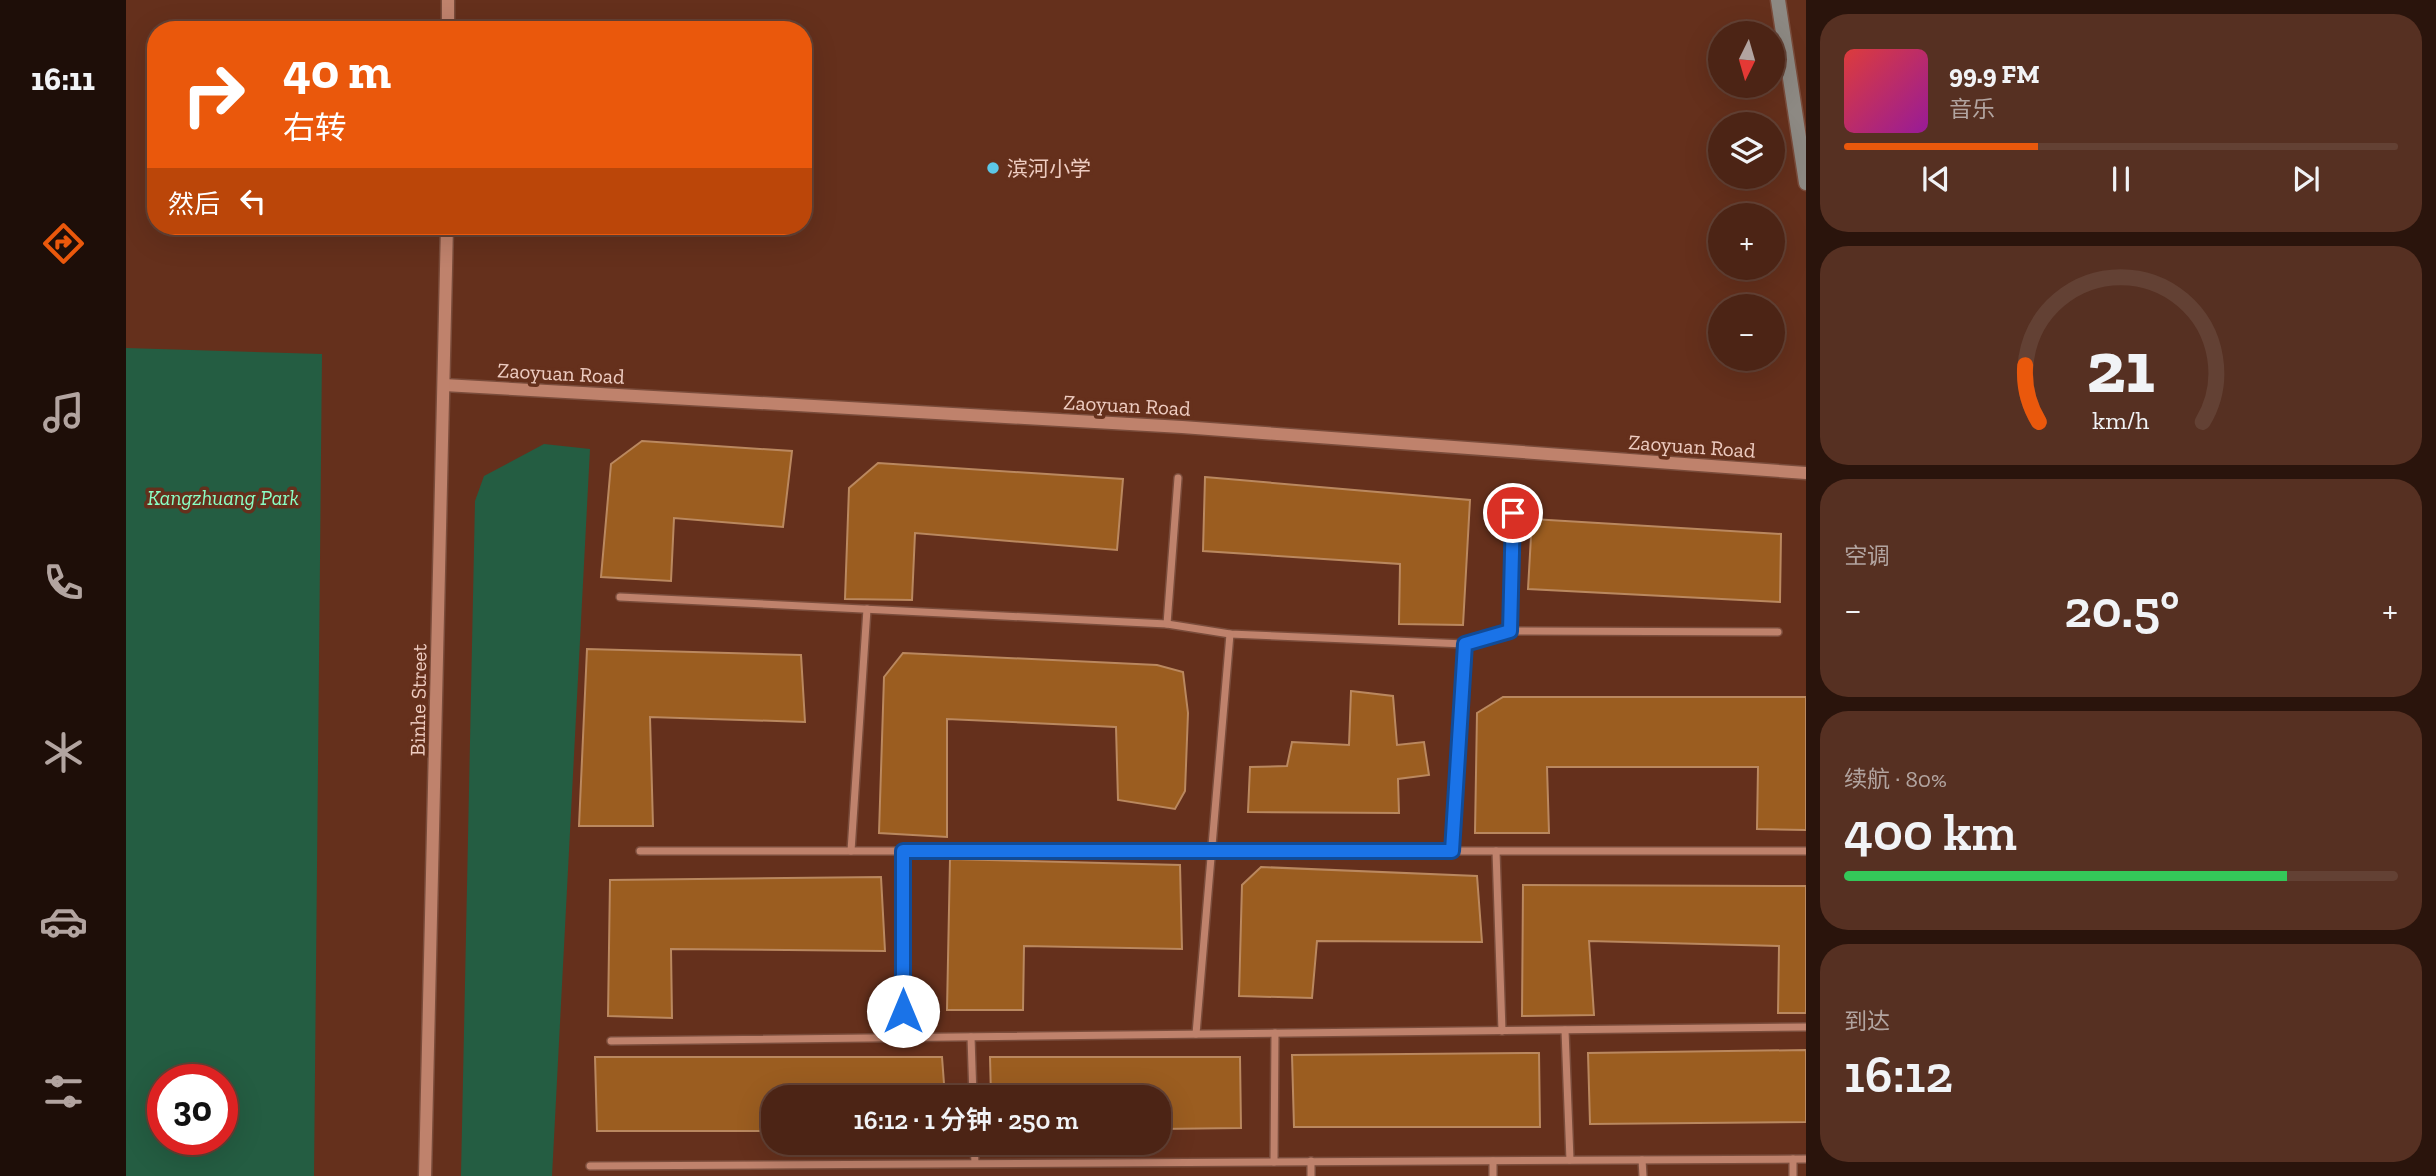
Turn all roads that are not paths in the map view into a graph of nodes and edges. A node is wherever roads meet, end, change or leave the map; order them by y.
1 (448, 0) edge
2 (1779, 0) edge
3 (448, 21) edge
4 (1806, 183) edge
5 (447, 235) edge
6 (444, 385) junction
7 (1806, 473) edge
8 (1178, 478) dead end
9 (1513, 513) dead end
10 (620, 597) dead end
11 (867, 608) junction
12 (1167, 624) junction
13 (1510, 631) junction
14 (1778, 632) dead end
15 (1230, 634) junction
16 (1465, 644) junction
17 (640, 851) dead end
18 (850, 851) junction
19 (903, 851) junction
20 (1211, 851) junction
21 (1452, 851) junction
22 (1496, 851) junction
23 (1806, 851) edge
24 (1806, 1027) edge
25 (1565, 1030) junction
26 (1502, 1031) junction
27 (1275, 1033) junction
28 (1196, 1034) junction
29 (971, 1037) junction
30 (903, 1038) junction
31 (611, 1041) dead end
32 (973, 1085) edge
33 (975, 1155) edge
34 (1793, 1159) junction
35 (1806, 1159) edge
36 (1570, 1160) junction
37 (1643, 1160) junction
38 (1311, 1161) junction
39 (1493, 1161) junction
40 (1274, 1162) junction
41 (975, 1163) junction
42 (590, 1166) dead end
43 (425, 1176) edge
44 (1311, 1176) edge
45 (1493, 1176) edge
46 (1643, 1176) edge
47 (1793, 1176) edge

1 - 3 street
2 - 4 main road
5 - 6 street, Binhe Street
6 - 7 street, Zaoyuan Road
6 - 43 street, Binhe Street
8 - 12 street
9 - 13 street
10 - 11 street
11 - 12 street
11 - 18 street
12 - 15 street
13 - 14 street
13 - 16 street
15 - 16 street
15 - 20 street
16 - 21 street
17 - 18 street
18 - 19 street
19 - 20 street
19 - 30 street
20 - 21 street
20 - 28 street
21 - 22 street
22 - 23 street
22 - 26 street
24 - 25 street
25 - 26 street
25 - 36 street
26 - 27 street
27 - 28 street
27 - 40 street
28 - 29 street
29 - 30 street
29 - 32 street
30 - 31 street
33 - 41 street
34 - 35 street
34 - 37 street
34 - 47 street
36 - 37 street
36 - 39 street
37 - 46 street
38 - 39 street
38 - 40 street
38 - 44 street
39 - 45 street
40 - 41 street
41 - 42 street

